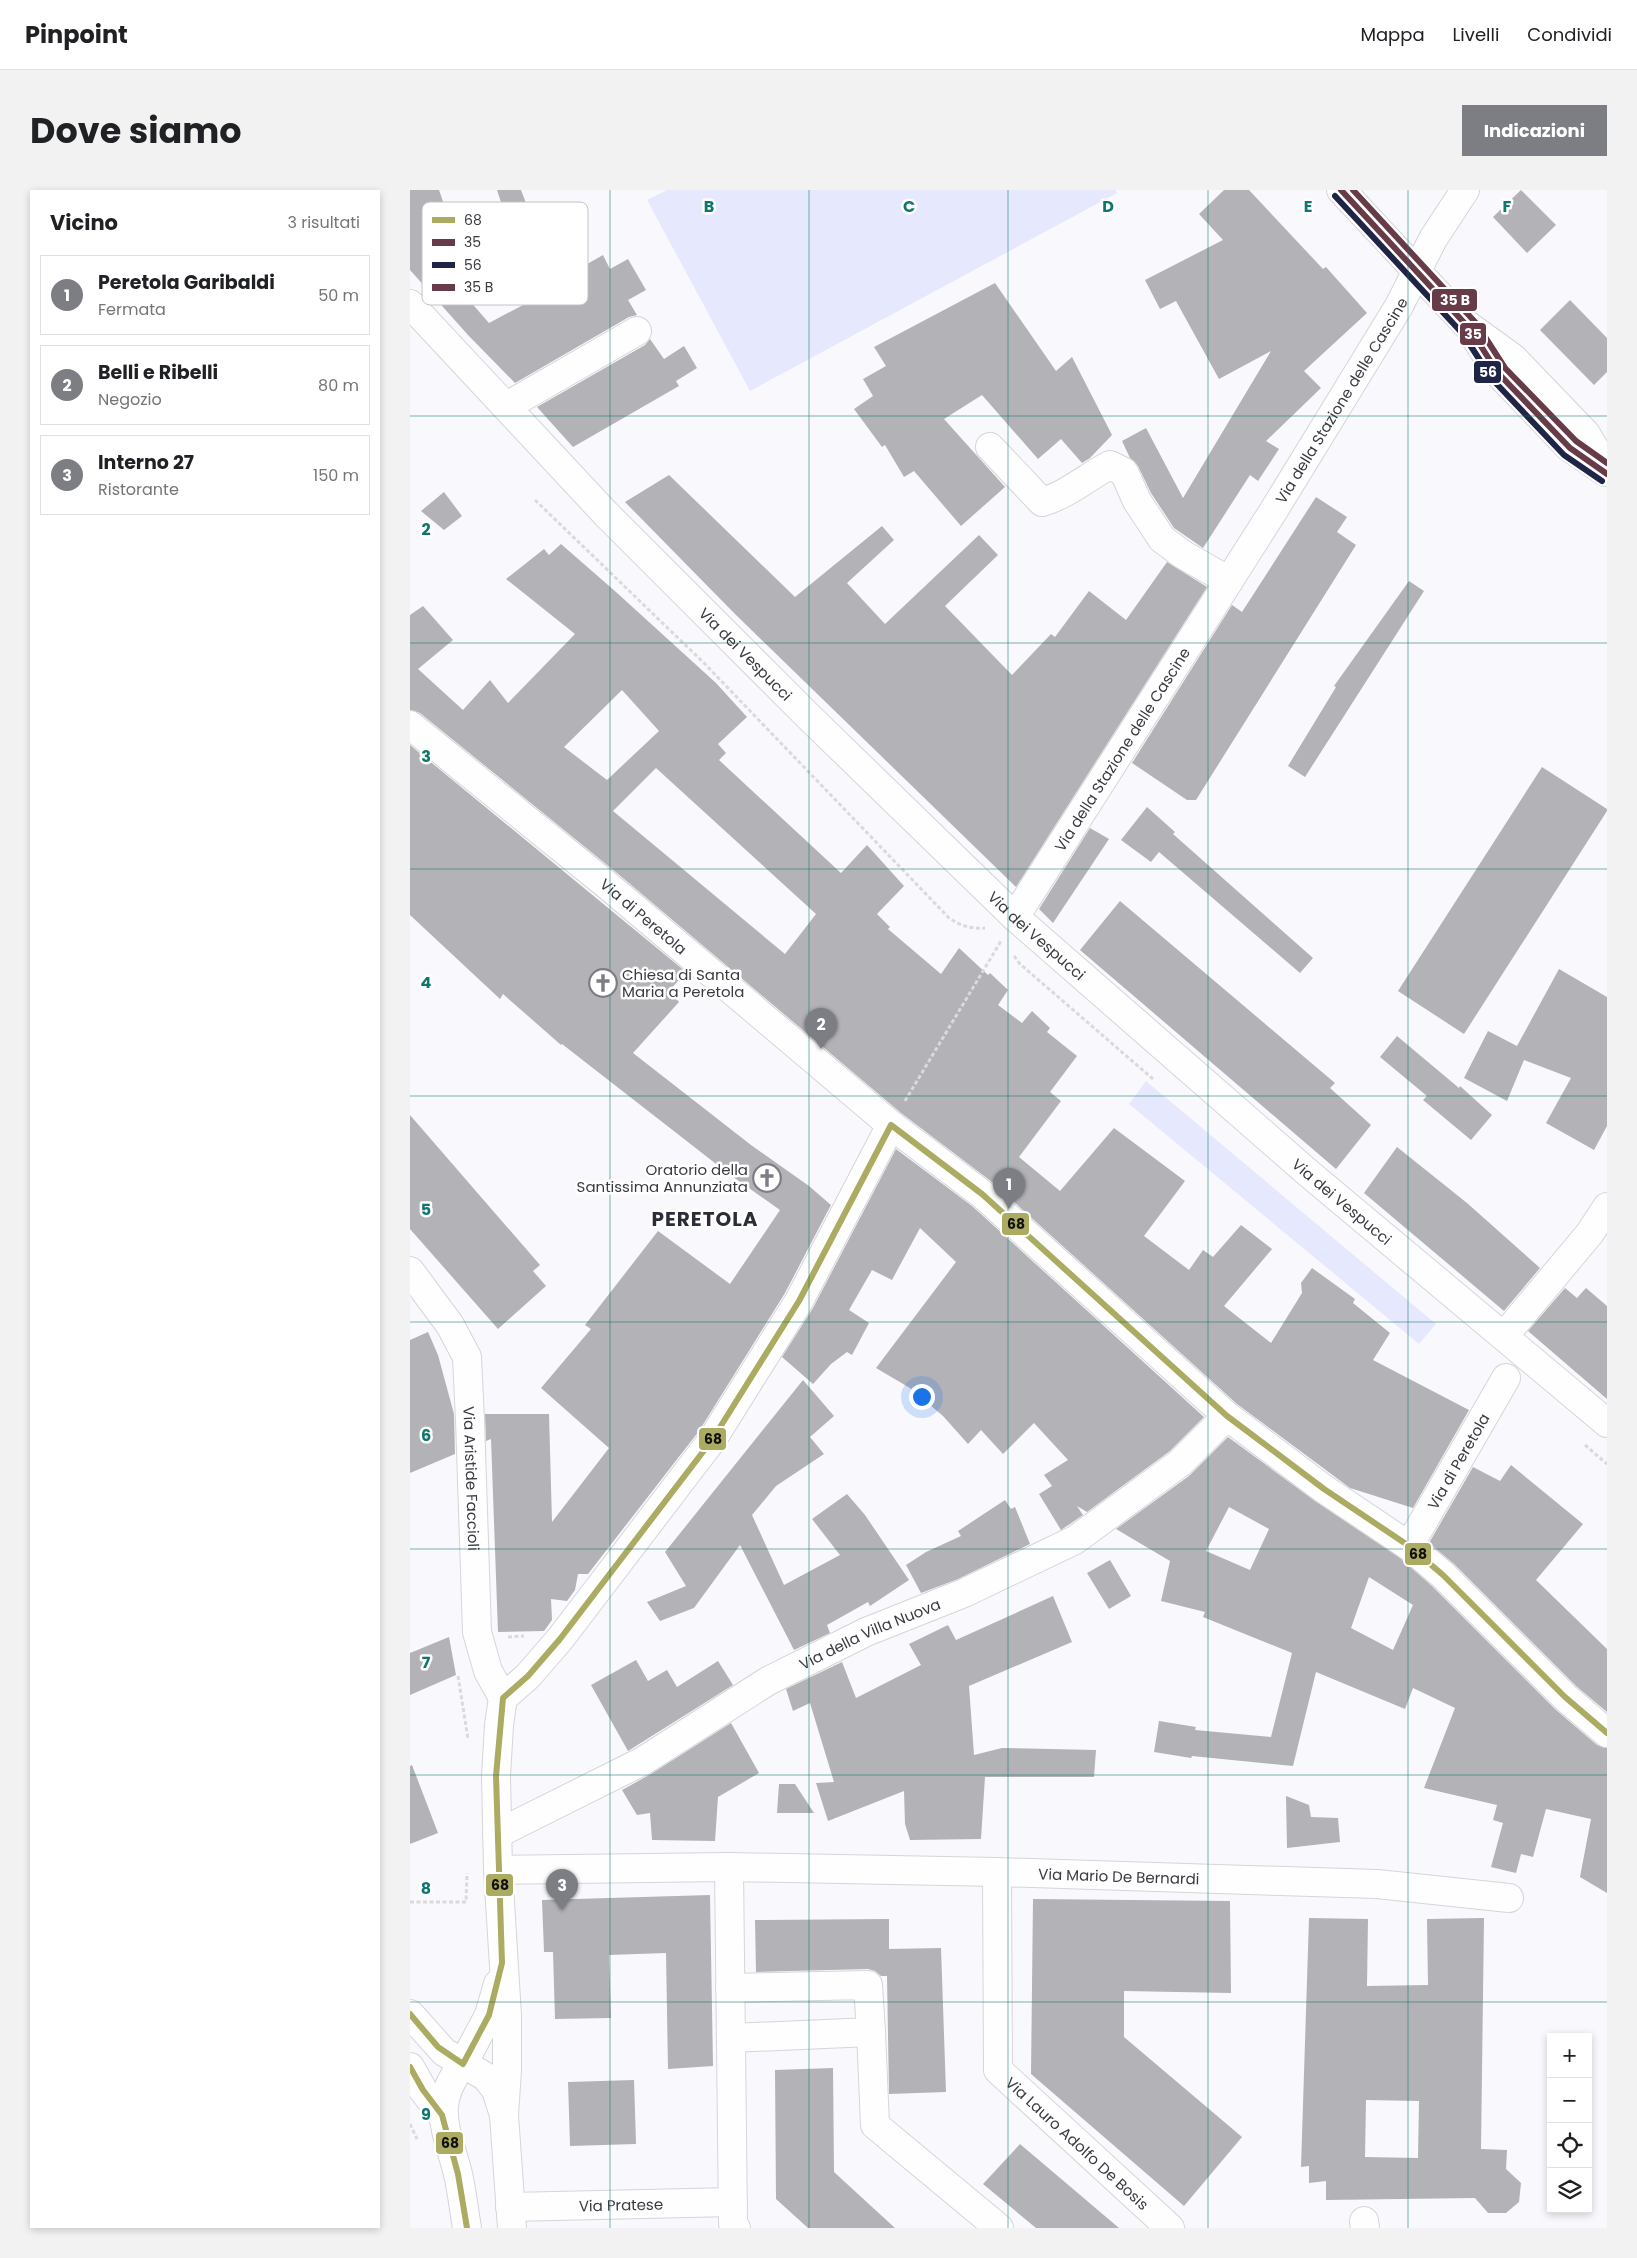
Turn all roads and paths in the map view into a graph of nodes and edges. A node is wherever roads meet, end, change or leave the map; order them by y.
1 (1465, 190) edge
2 (1346, 194) edge
3 (1417, 272) junction
4 (410, 304) edge
5 (1470, 329) junction
6 (637, 331) dead end
7 (507, 406) junction
8 (990, 447) dead end
9 (1607, 469) edge
10 (1607, 474) edge
11 (1229, 582) junction
12 (410, 725) edge
13 (1008, 928) junction
14 (890, 1125) junction
15 (1605, 1211) edge
16 (410, 1271) edge
17 (1504, 1336) junction
18 (1506, 1378) dead end
19 (1227, 1416) junction
20 (1607, 1423) edge
21 (1409, 1546) junction
22 (457, 1674) dead end
23 (503, 1698) junction
24 (1607, 1733) edge
25 (468, 1741) dead end
26 (497, 1834) junction
27 (729, 1867) junction
28 (468, 1869) dead end
29 (498, 1870) junction
30 (998, 1872) junction
31 (1509, 1898) dead end
32 (410, 1902) edge
33 (502, 1963) junction
34 (730, 1988) junction
35 (410, 2014) edge
36 (871, 2032) junction
37 (731, 2038) junction
38 (462, 2064) junction
39 (410, 2067) edge
40 (442, 2115) junction
41 (504, 2115) junction
42 (734, 2215) edge
43 (511, 2218) edge
44 (467, 2228) edge
45 (999, 2228) edge
46 (1170, 2228) edge

1 - 3 street, Via della Stazione delle Cascine
2 - 3 street
3 - 5 street
3 - 11 street, Via della Stazione delle Cascine
4 - 7 street, Via dei Vespucci
5 - 9 street
5 - 10 street
6 - 7 street
7 - 13 street, Via dei Vespucci
8 - 11 street
11 - 13 street, Via della Stazione delle Cascine
12 - 14 street, Via di Peretola
13 - 14 path
13 - 17 street, Via dei Vespucci
14 - 19 street, Via di Peretola
14 - 23 street
15 - 17 street
16 - 23 street, Via Aristide Faccioli
17 - 20 street, Via dei Vespucci
18 - 21 street, Via di Peretola
19 - 21 street, Via di Peretola
19 - 26 street, Via della Villa Nuova
21 - 24 street, Via di Peretola
22 - 25 path
23 - 26 street
26 - 29 street
27 - 29 street, Via Mario De Bernardi
27 - 30 street, Via Mario De Bernardi
27 - 34 street
28 - 32 path
29 - 33 street
30 - 31 street, Via Mario De Bernardi
30 - 46 street, Via Lauro Adolfo De Bosis
33 - 38 street
33 - 41 street
34 - 36 street
34 - 37 street
35 - 38 street, Via Pratese
36 - 37 street
36 - 45 street
37 - 42 street
38 - 40 street
38 - 41 street, Via Pratese
39 - 40 street
40 - 44 street
41 - 43 street, Via Pratese
42 - 43 street, Via Pratese

